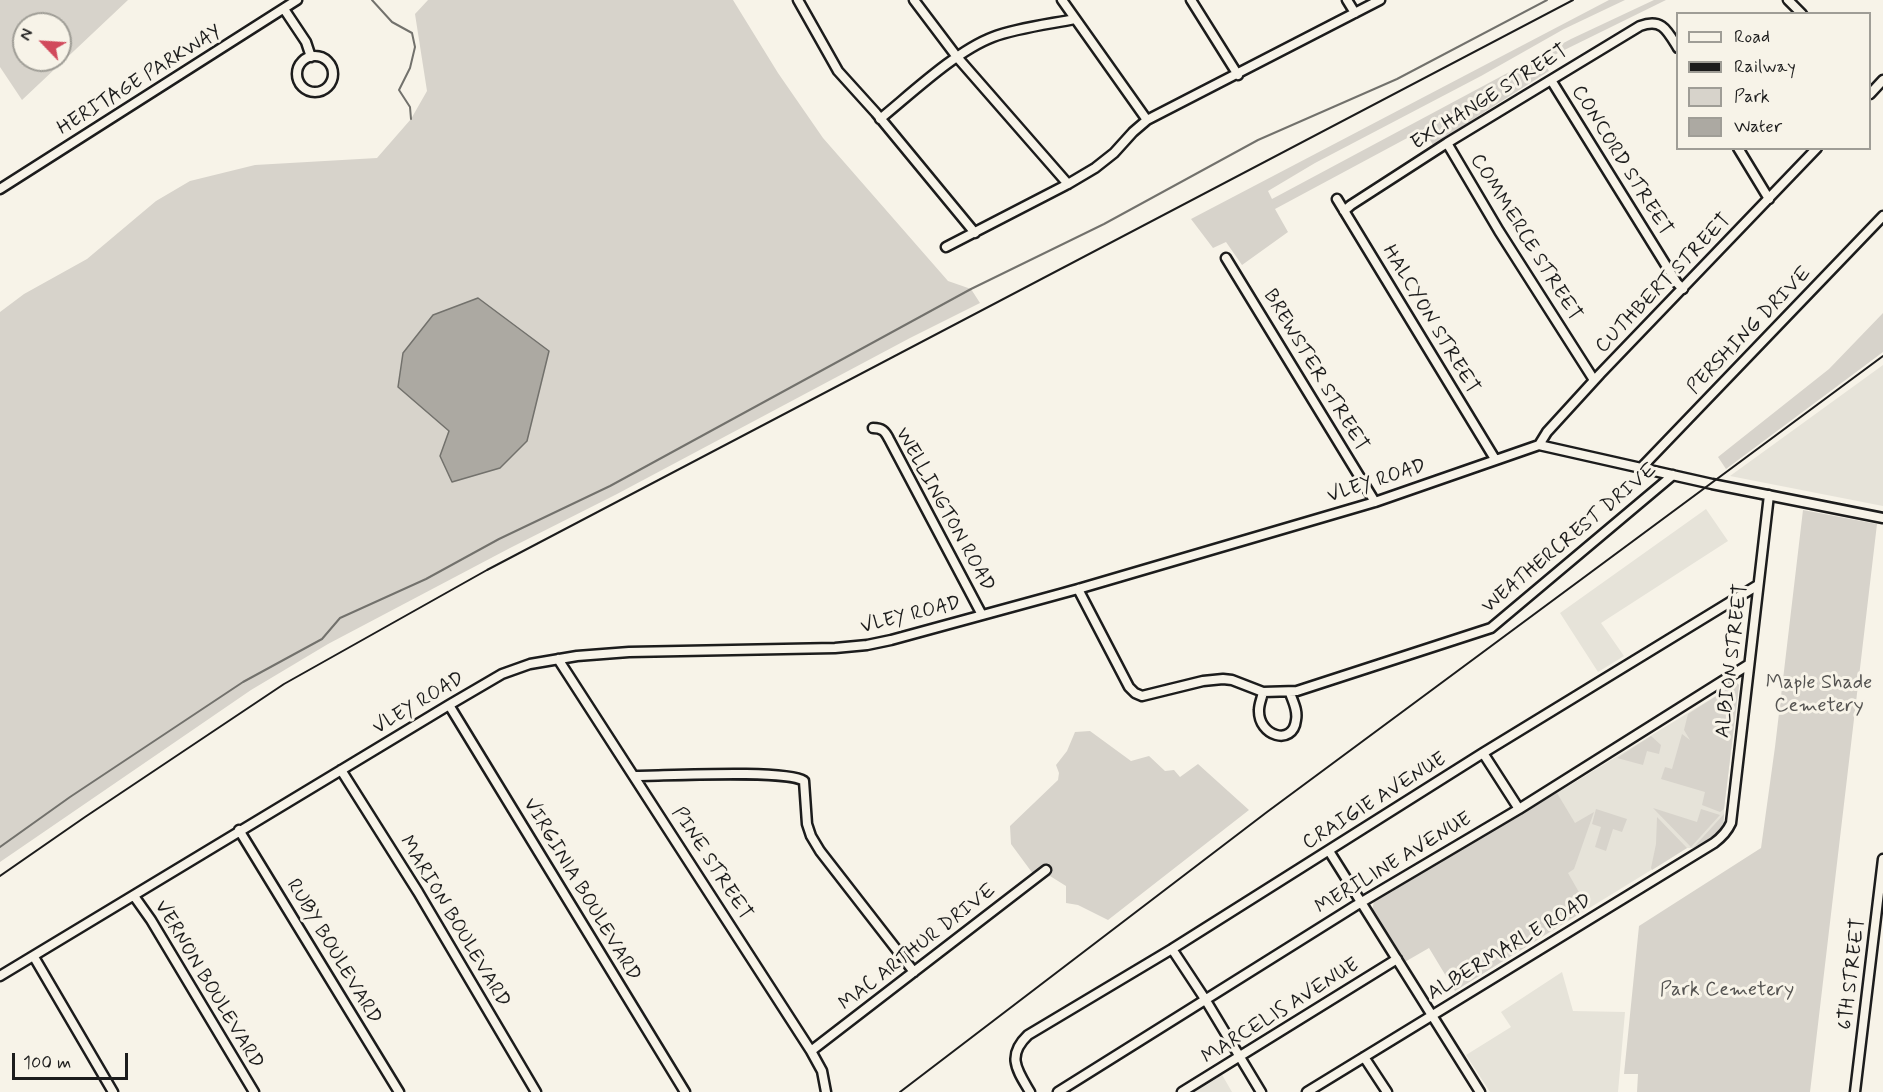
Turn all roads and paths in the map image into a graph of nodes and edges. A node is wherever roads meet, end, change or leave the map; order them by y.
1 (297, 0) edge
2 (798, 0) edge
3 (914, 0) edge
4 (1062, 0) edge
5 (1191, 0) edge
6 (1347, 0) edge
7 (1380, 0) edge
8 (1788, 0) edge
9 (284, 9) junction
10 (1800, 12) edge
11 (1355, 13) junction
12 (1075, 19) junction
13 (1676, 46) edge
14 (311, 57) junction
15 (957, 57) junction
16 (1238, 75) junction
17 (1551, 80) junction
18 (1883, 80) edge
19 (1871, 92) edge
20 (880, 118) junction
21 (1147, 120) junction
22 (1447, 143) junction
23 (1739, 150) edge
24 (1815, 150) edge
25 (1068, 184) junction
26 (1, 187) edge
27 (1337, 199) dead end
28 (1769, 199) junction
29 (1344, 211) junction
30 (1883, 216) edge
31 (975, 233) junction
32 (946, 247) dead end
33 (1226, 258) dead end
34 (1683, 289) junction
35 (1594, 380) junction
36 (873, 428) dead end
37 (1539, 445) junction
38 (1495, 459) junction
39 (1641, 468) junction
40 (1673, 475) junction
41 (1769, 495) junction
42 (1375, 502) junction
43 (1883, 518) edge
44 (1758, 585) junction
45 (1078, 589) junction
46 (982, 615) junction
47 (558, 659) junction
48 (1748, 665) junction
49 (1263, 692) junction
50 (1290, 693) junction
51 (449, 705) junction
52 (1483, 753) junction
53 (341, 770) junction
54 (635, 776) junction
55 (1519, 809) junction
56 (239, 830) junction
57 (1728, 830) joint
58 (1329, 851) junction
59 (1883, 859) edge
60 (1046, 870) dead end
61 (134, 896) junction
62 (1362, 902) junction
63 (1172, 949) junction
64 (34, 957) junction
65 (1397, 959) junction
66 (914, 972) junction
67 (0, 976) edge
68 (1205, 999) junction
69 (1432, 1015) junction
70 (811, 1051) junction
71 (1239, 1056) junction
72 (1364, 1057) junction
73 (113, 1092) edge
74 (254, 1092) edge
75 (399, 1092) edge
76 (536, 1092) edge
77 (685, 1092) edge
78 (826, 1092) edge
79 (1030, 1092) edge
80 (1058, 1092) edge
81 (1182, 1092) edge
82 (1261, 1092) edge
83 (1307, 1092) edge
84 (1387, 1092) edge
85 (1480, 1092) edge
86 (1856, 1092) edge

1 - 9 street, HERITAGE PARKWAY
2 - 20 street
3 - 15 street
4 - 12 street
5 - 16 street
6 - 11 street
7 - 11 street
8 - 10 street
9 - 14 street
9 - 26 street, HERITAGE PARKWAY
11 - 16 street
12 - 15 street
12 - 21 street
13 - 17 street, EXCHANGE STREET
14 - 14 street
15 - 20 street
15 - 25 street
16 - 21 street
17 - 22 street, EXCHANGE STREET
17 - 34 street, CONCORD STREET
18 - 19 street
20 - 31 street
21 - 25 street
22 - 29 street, EXCHANGE STREET
22 - 35 street, COMMERCE STREET
23 - 28 street
24 - 28 street, CUTHBERT STREET
25 - 31 street
27 - 29 street, HALCYON STREET
28 - 34 street, CUTHBERT STREET
29 - 38 street, HALCYON STREET
30 - 39 street, PERSHING DRIVE
31 - 32 street
33 - 42 street, BREWSTER STREET
34 - 35 street, CUTHBERT STREET
35 - 37 street, CUTHBERT STREET
36 - 46 street, WELLINGTON ROAD
37 - 38 street, VLEY ROAD
37 - 39 street
38 - 42 street, VLEY ROAD
39 - 40 street
40 - 41 street
40 - 50 street, WEATHERCREST DRIVE
41 - 43 street
41 - 44 street, ALBION STREET
42 - 45 street, VLEY ROAD
44 - 48 street, ALBION STREET
44 - 52 street, CRAIGIE AVENUE
45 - 46 street, VLEY ROAD
45 - 49 street, WEATHERCREST DRIVE
46 - 47 street, VLEY ROAD
47 - 51 street, VLEY ROAD
47 - 54 street, PINE STREET
48 - 55 street, MERILINE AVENUE
48 - 57 street, ALBION STREET
49 - 50 street, WEATHERCREST DRIVE
49 - 50 street
51 - 53 street, VLEY ROAD
51 - 77 street, VIRGINIA BOULEVARD
52 - 55 street
52 - 58 street, CRAIGIE AVENUE
53 - 56 street, VLEY ROAD
53 - 76 street, MARION BOULEVARD
54 - 66 street
54 - 70 street, PINE STREET
55 - 62 street, MERILINE AVENUE
56 - 61 street, VLEY ROAD
56 - 75 street, RUBY BOULEVARD
57 - 69 street, ALBERMARLE ROAD
58 - 62 street
58 - 63 street, CRAIGIE AVENUE
59 - 86 street, 6TH STREET
60 - 66 street, MAC ARTHUR DRIVE
61 - 64 street, VLEY ROAD
61 - 74 street, VERNON BOULEVARD
62 - 65 street
62 - 68 street, MERILINE AVENUE
63 - 68 street
63 - 79 street, CRAIGIE AVENUE
64 - 67 street, VLEY ROAD
64 - 73 street
65 - 69 street
65 - 71 street, MARCELIS AVENUE
66 - 70 street, MAC ARTHUR DRIVE
68 - 71 street
68 - 80 street, MERILINE AVENUE
69 - 72 street, ALBERMARLE ROAD
69 - 85 street
70 - 78 street, PINE STREET
71 - 81 street, MARCELIS AVENUE
71 - 82 street
72 - 83 street, ALBERMARLE ROAD
72 - 84 street

